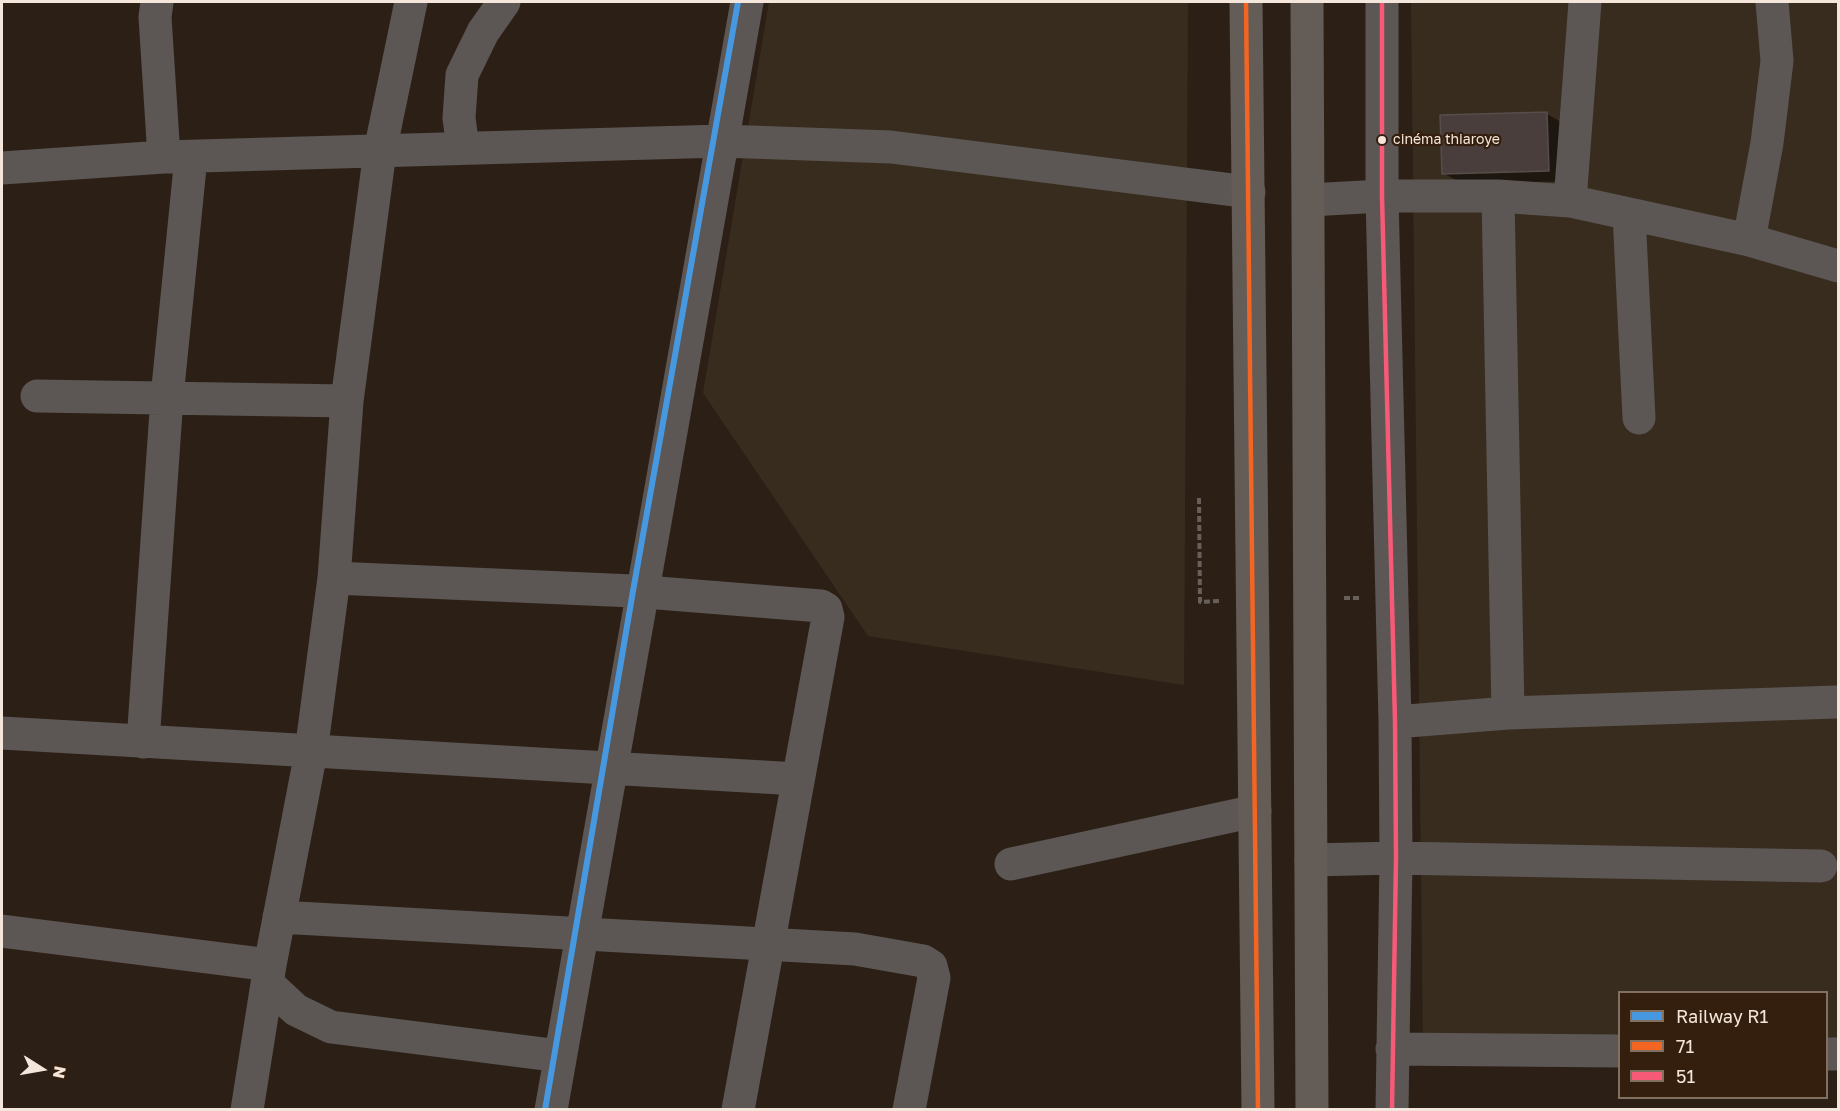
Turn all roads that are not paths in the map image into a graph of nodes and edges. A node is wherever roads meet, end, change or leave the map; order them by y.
1 (158, 2) edge
2 (411, 2) edge
3 (504, 2) edge
4 (747, 2) edge
5 (1246, 2) edge
6 (1306, 2) edge
7 (1382, 2) edge
8 (1585, 2) edge
9 (1772, 2) edge
10 (722, 141) junction
11 (462, 148) junction
12 (380, 151) junction
13 (178, 157) junction
14 (2, 168) edge
15 (1249, 192) junction
16 (1382, 196) junction
17 (1498, 196) junction
18 (1309, 200) junction
19 (1570, 201) junction
20 (1629, 214) junction
21 (1749, 240) junction
22 (1839, 266) edge
23 (37, 396) dead end
24 (167, 397) junction
25 (347, 401) junction
26 (1639, 418) dead end
27 (334, 578) junction
28 (643, 592) junction
29 (1836, 702) dead end
30 (1508, 713) junction
31 (1395, 722) junction
32 (2, 733) edge
33 (143, 742) junction
34 (311, 752) junction
35 (610, 769) junction
36 (798, 779) junction
37 (1255, 811) junction
38 (1396, 858) junction
39 (1311, 860) junction
40 (1011, 864) dead end
41 (1821, 866) dead end
42 (279, 917) junction
43 (2, 931) edge
44 (582, 933) junction
45 (768, 944) junction
46 (268, 974) junction
47 (1392, 1049) junction
48 (1618, 1051) edge
49 (560, 1056) junction
50 (247, 1110) edge
51 (551, 1110) edge
52 (738, 1110) edge
53 (909, 1110) edge
54 (1258, 1110) edge
55 (1312, 1110) edge
56 (1392, 1110) edge

1 - 13 street
2 - 12 street
3 - 11 street
4 - 10 street
5 - 15 highway
6 - 18 highway
7 - 16 street
8 - 19 street
9 - 21 street
10 - 11 street
10 - 15 street
10 - 28 street
11 - 12 street
12 - 13 street
12 - 25 street
13 - 14 street
13 - 24 street
15 - 37 highway
16 - 17 street
16 - 18 street
16 - 31 street
17 - 19 street
17 - 30 street
18 - 39 highway
19 - 20 street
20 - 21 street
20 - 26 street
21 - 22 street
23 - 24 street
24 - 25 street
24 - 33 street
25 - 27 street
27 - 28 street
27 - 34 street
28 - 35 street
28 - 36 street
29 - 30 street
30 - 31 street
31 - 38 street
32 - 33 street
33 - 34 street
34 - 35 street
34 - 42 street
35 - 36 street
35 - 44 street
36 - 45 street
37 - 40 street
37 - 54 highway
38 - 39 street
38 - 41 street
38 - 47 street
39 - 55 highway
42 - 44 street
42 - 46 street
43 - 46 street
44 - 45 street
44 - 49 street
45 - 52 street
45 - 53 street
46 - 49 street
46 - 50 street
47 - 48 street
47 - 56 street
49 - 51 street

